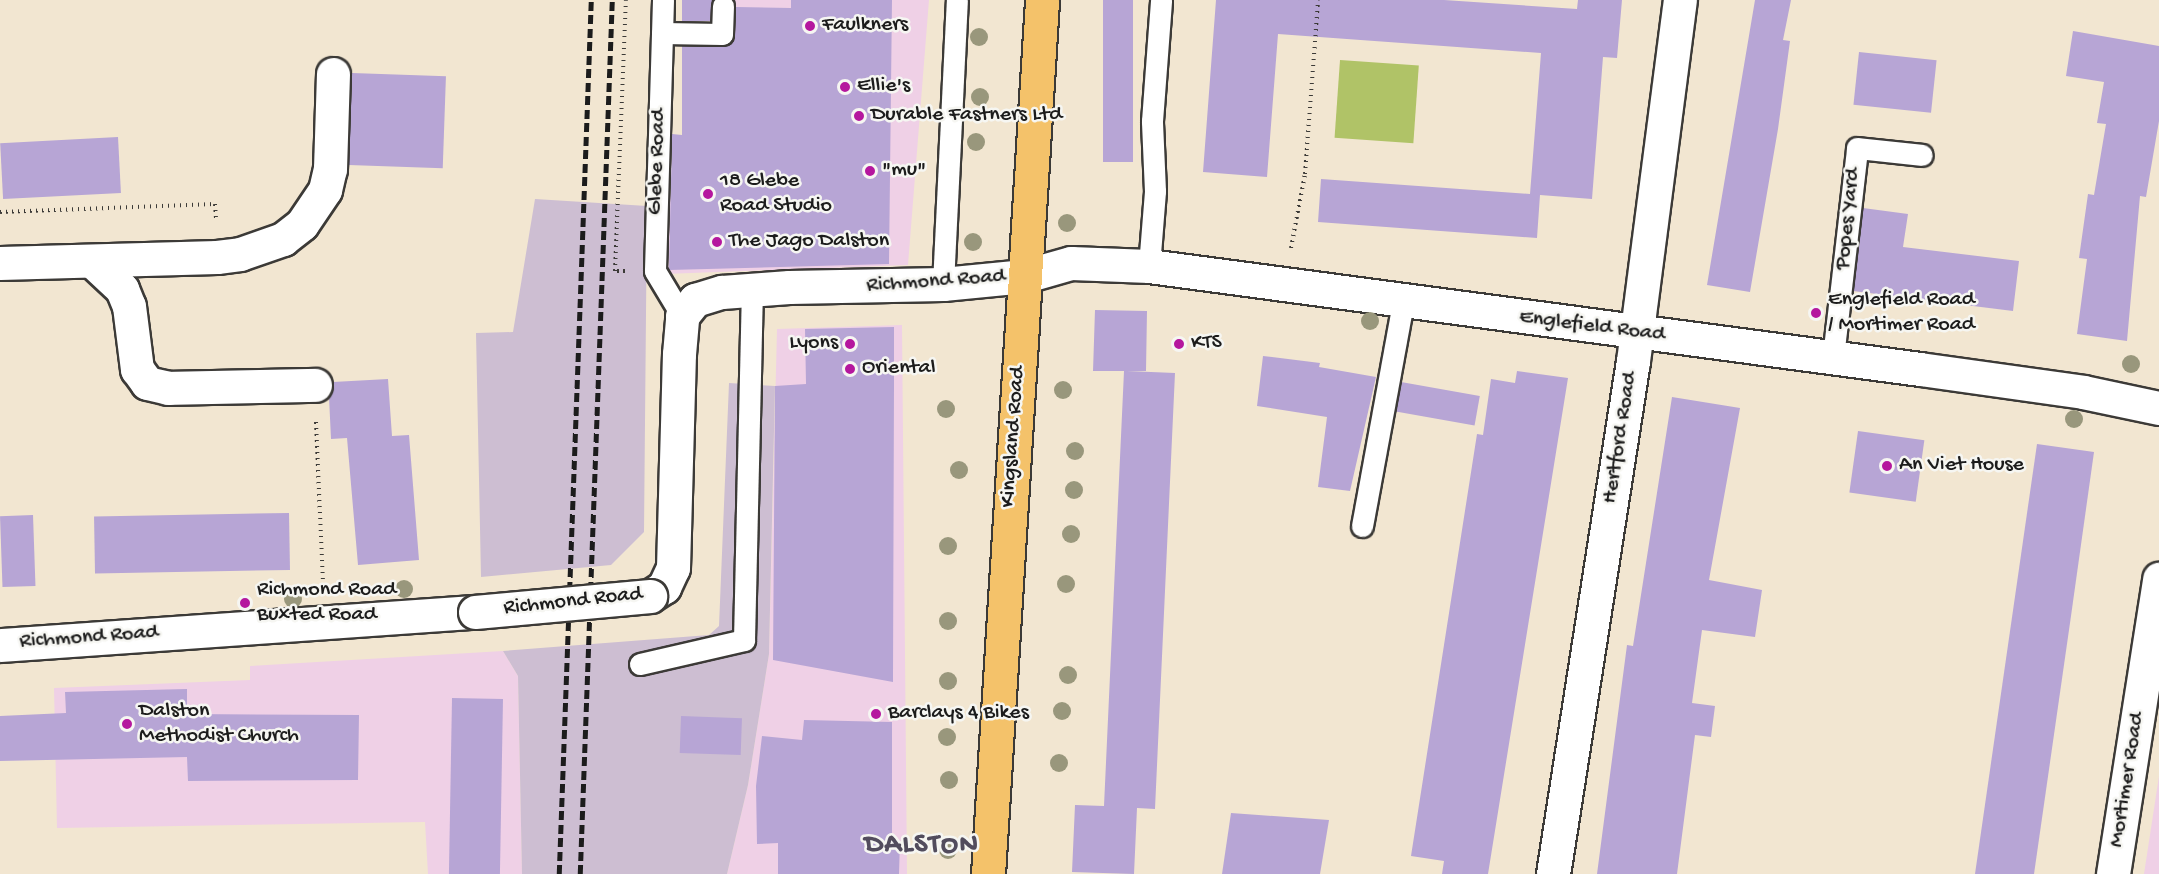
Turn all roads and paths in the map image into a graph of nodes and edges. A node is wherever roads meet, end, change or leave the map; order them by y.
1 (626, 0) edge
2 (663, 0) edge
3 (957, 0) edge
4 (1042, 0) edge
5 (1161, 0) edge
6 (1318, 0) edge
7 (1680, 0) edge
8 (723, 6) dead end
9 (662, 33) junction
10 (333, 74) dead end
11 (1923, 155) dead end
12 (0, 212) edge
13 (217, 257) junction
14 (92, 261) junction
15 (0, 263) edge
16 (1149, 267) junction
17 (655, 271) junction
18 (1025, 276) junction
19 (943, 284) junction
20 (1284, 287) junction
21 (752, 290) junction
22 (1403, 303) junction
23 (682, 316) junction
24 (1636, 333) junction
25 (1833, 357) junction
26 (315, 385) joint
27 (2159, 408) edge
28 (1362, 526) dead end
29 (2159, 579) edge
30 (324, 621) junction
31 (0, 645) edge
32 (640, 664) dead end
33 (988, 874) edge
34 (1553, 874) edge
35 (2113, 874) edge

1 - 17 path
2 - 9 lane, Glebe Road
3 - 19 lane
4 - 18 highway, Kingsland Road
5 - 16 lane
6 - 20 path
7 - 24 street, Hertford Road
8 - 9 lane
9 - 17 lane, Glebe Road
10 - 13 street
11 - 25 lane, Popes Yard
12 - 13 path
13 - 14 street
14 - 15 street
14 - 26 street
16 - 18 street, Englefield Road
16 - 20 street, Englefield Road
17 - 23 lane
18 - 19 street, Richmond Road
18 - 33 highway, Kingsland Road
19 - 21 street, Richmond Road
20 - 22 street, Englefield Road
21 - 23 street, Richmond Road
21 - 32 lane
22 - 24 street, Englefield Road
22 - 28 lane
23 - 30 street, Richmond Road, bridge
24 - 25 street, Englefield Road
24 - 34 street, Hertford Road
25 - 27 street, Englefield Road
26 - 30 path
29 - 35 street, Mortimer Road
30 - 31 street, Richmond Road

